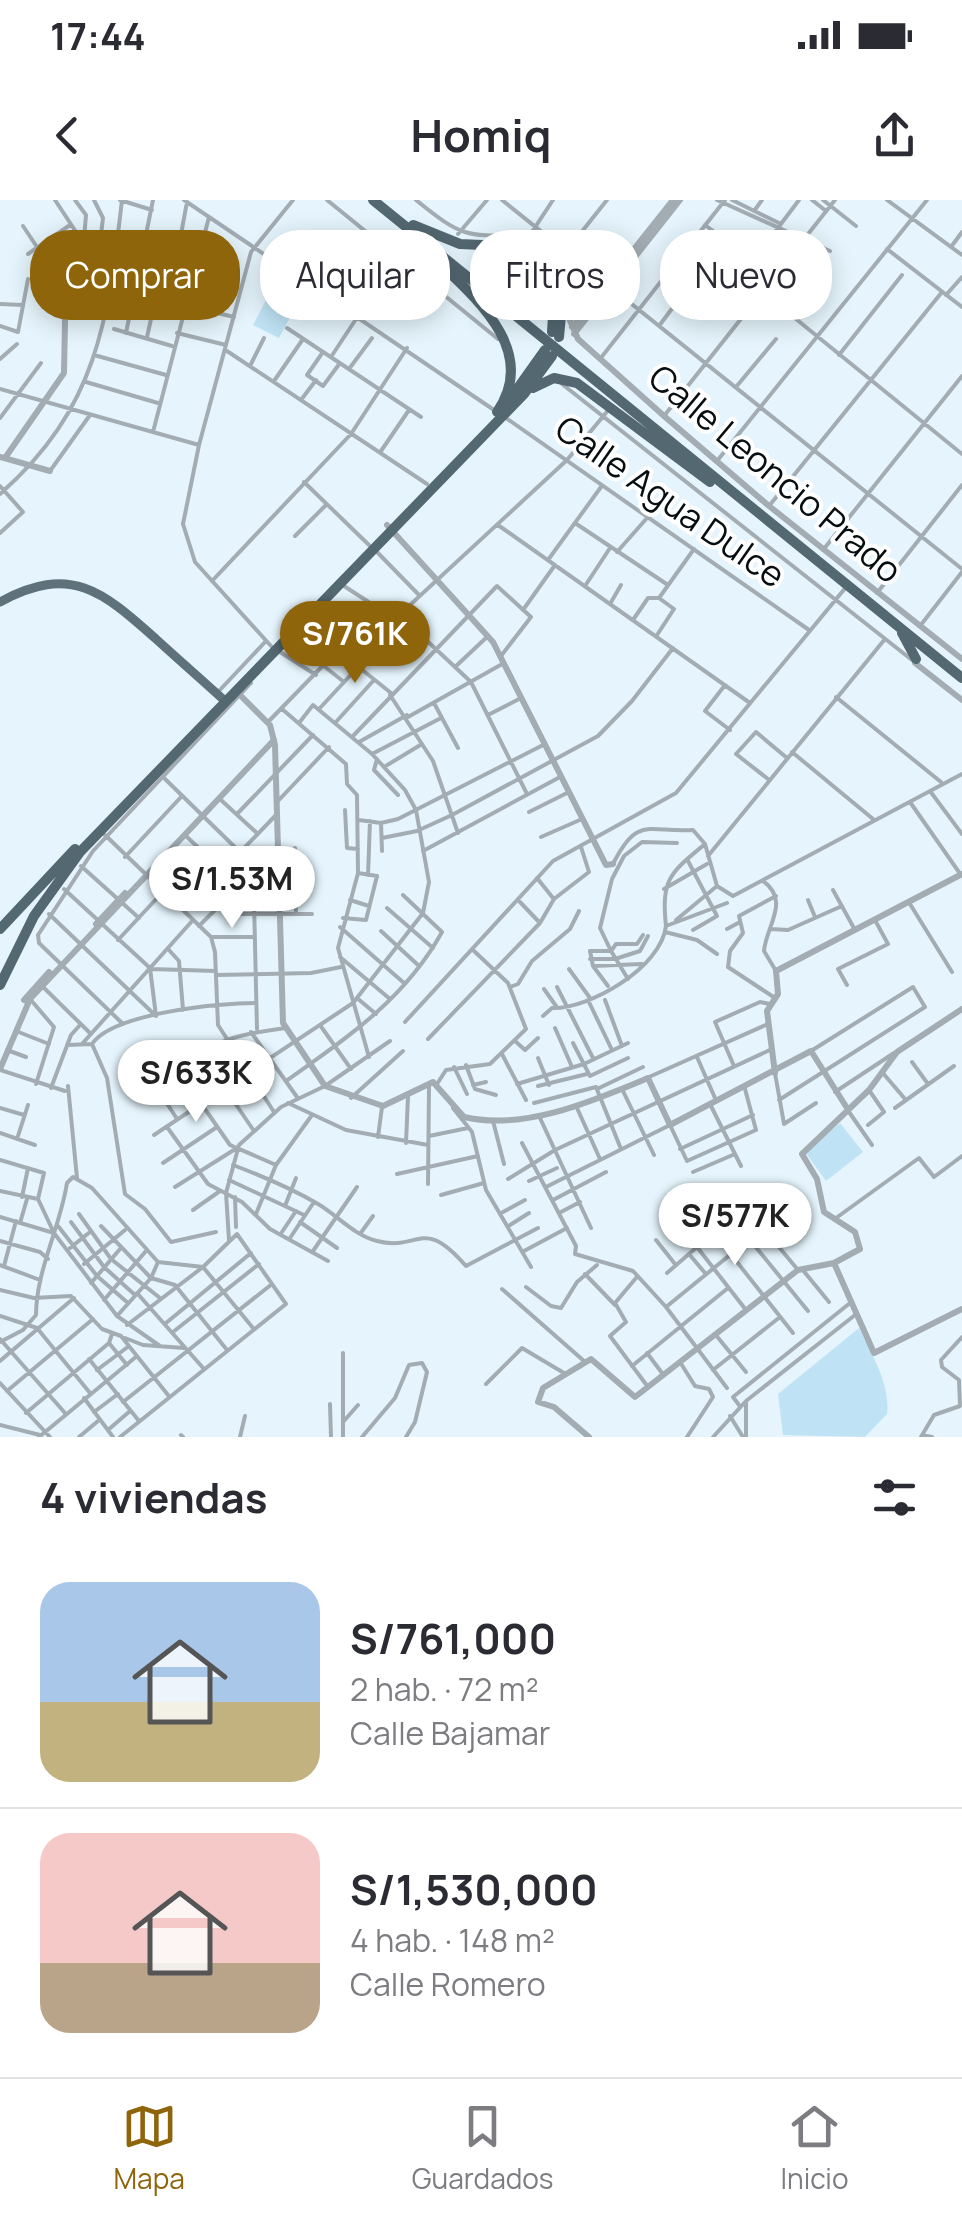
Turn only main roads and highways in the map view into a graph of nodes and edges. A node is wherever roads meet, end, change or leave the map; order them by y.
1 (373, 200) edge
2 (382, 200) edge
3 (412, 228) junction
4 (470, 240) edge
5 (470, 273) edge
6 (529, 320) edge
7 (556, 320) edge
8 (563, 320) edge
9 (524, 394) junction
10 (500, 414) junction
11 (759, 514) junction
12 (392, 529) junction
13 (374, 550) junction
14 (1, 600) edge
15 (896, 624) junction
16 (928, 646) junction
17 (962, 670) edge
18 (962, 678) edge
19 (223, 699) junction
20 (0, 929) edge
21 (0, 985) edge

1 - 3 highway
2 - 3 highway
3 - 4 highway
3 - 5 highway
3 - 10 highway
3 - 11 highway
6 - 16 highway
7 - 8 highway
9 - 10 highway
9 - 10 highway
9 - 11 highway
10 - 12 highway
10 - 12 highway
11 - 15 highway
12 - 13 highway
13 - 19 highway
13 - 19 highway
14 - 19 main road
15 - 16 highway
15 - 16 highway
16 - 17 highway
16 - 18 highway
19 - 20 highway
19 - 21 highway

